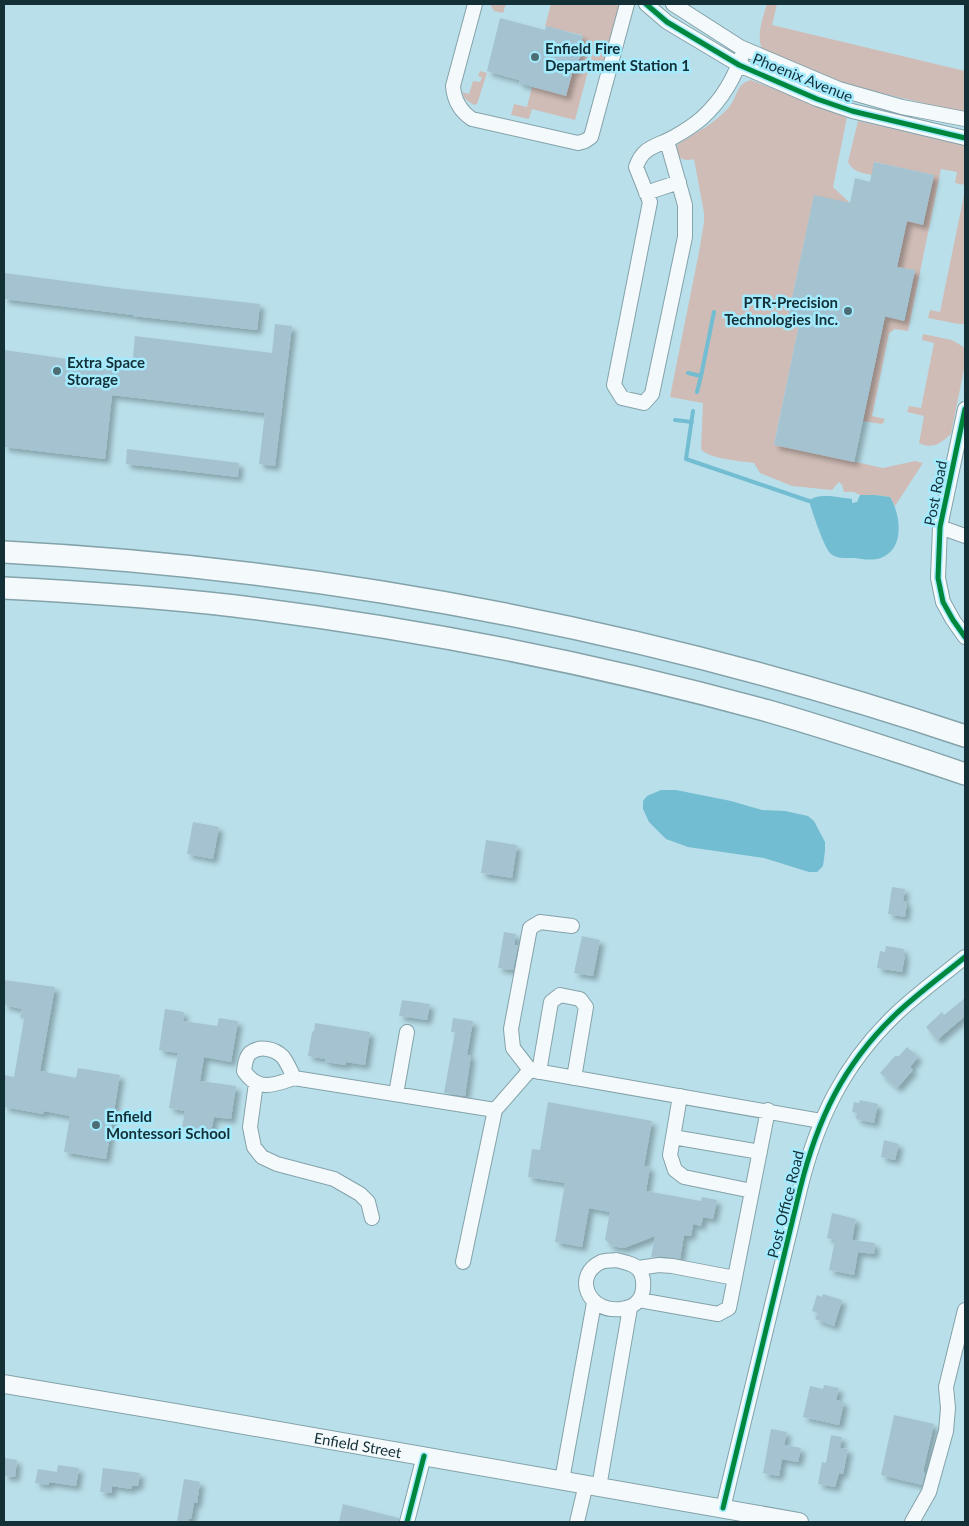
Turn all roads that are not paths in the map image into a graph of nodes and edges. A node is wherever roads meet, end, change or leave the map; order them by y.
1 (475, 4) edge
2 (628, 4) edge
3 (646, 4) edge
4 (673, 4) edge
5 (744, 49) junction
6 (739, 65) junction
7 (965, 119) edge
8 (965, 138) edge
9 (667, 140) junction
10 (679, 182) junction
11 (646, 193) junction
12 (965, 409) edge
13 (940, 527) junction
14 (965, 536) edge
15 (4, 552) edge
16 (4, 588) edge
17 (965, 637) edge
18 (965, 736) edge
19 (965, 774) edge
20 (572, 926) dead end
21 (965, 957) edge
22 (408, 1032) dead end
23 (535, 1071) junction
24 (294, 1078) junction
25 (574, 1078) junction
26 (256, 1084) junction
27 (396, 1094) junction
28 (680, 1096) junction
29 (495, 1110) junction
30 (768, 1110) junction
31 (821, 1120) junction
32 (673, 1138) junction
33 (760, 1152) junction
34 (752, 1191) junction
35 (372, 1218) dead end
36 (463, 1262) dead end
37 (638, 1268) junction
38 (735, 1278) junction
39 (594, 1303) junction
40 (634, 1304) junction
41 (965, 1310) edge
42 (4, 1384) edge
43 (424, 1456) junction
44 (562, 1480) junction
45 (592, 1486) junction
46 (724, 1508) junction
47 (789, 1521) edge
48 (407, 1522) edge
49 (577, 1522) edge
50 (912, 1522) edge

1 - 2 street
3 - 6 street, Phoenix Avenue
4 - 5 street, Phoenix Avenue
5 - 6 street, Phoenix Avenue
5 - 7 street, Phoenix Avenue
6 - 8 street, Phoenix Avenue
6 - 9 street
9 - 10 street
9 - 11 street
10 - 11 street
10 - 11 street
12 - 13 street, Post Road
13 - 14 street
13 - 17 street, Post Road
15 - 18 highway
16 - 19 highway
20 - 23 street
21 - 31 street, Post Office Road
22 - 27 street
23 - 25 street
23 - 25 street
23 - 29 street
24 - 26 street
24 - 26 street
24 - 27 street
25 - 28 street
26 - 35 street
27 - 29 street
28 - 30 street
28 - 32 street
29 - 36 street
30 - 31 street
30 - 33 street
31 - 46 street, Post Office Road
32 - 33 street
32 - 34 street
33 - 34 street
34 - 38 street
37 - 38 street
37 - 39 street
37 - 40 street
38 - 40 street
39 - 40 street
39 - 44 street
40 - 45 street
41 - 50 street
42 - 43 main road, Enfield Street
43 - 44 main road, Enfield Street
43 - 48 street
44 - 45 main road, Enfield Street
45 - 46 main road, Enfield Street
45 - 49 street
46 - 47 main road, Enfield Street

